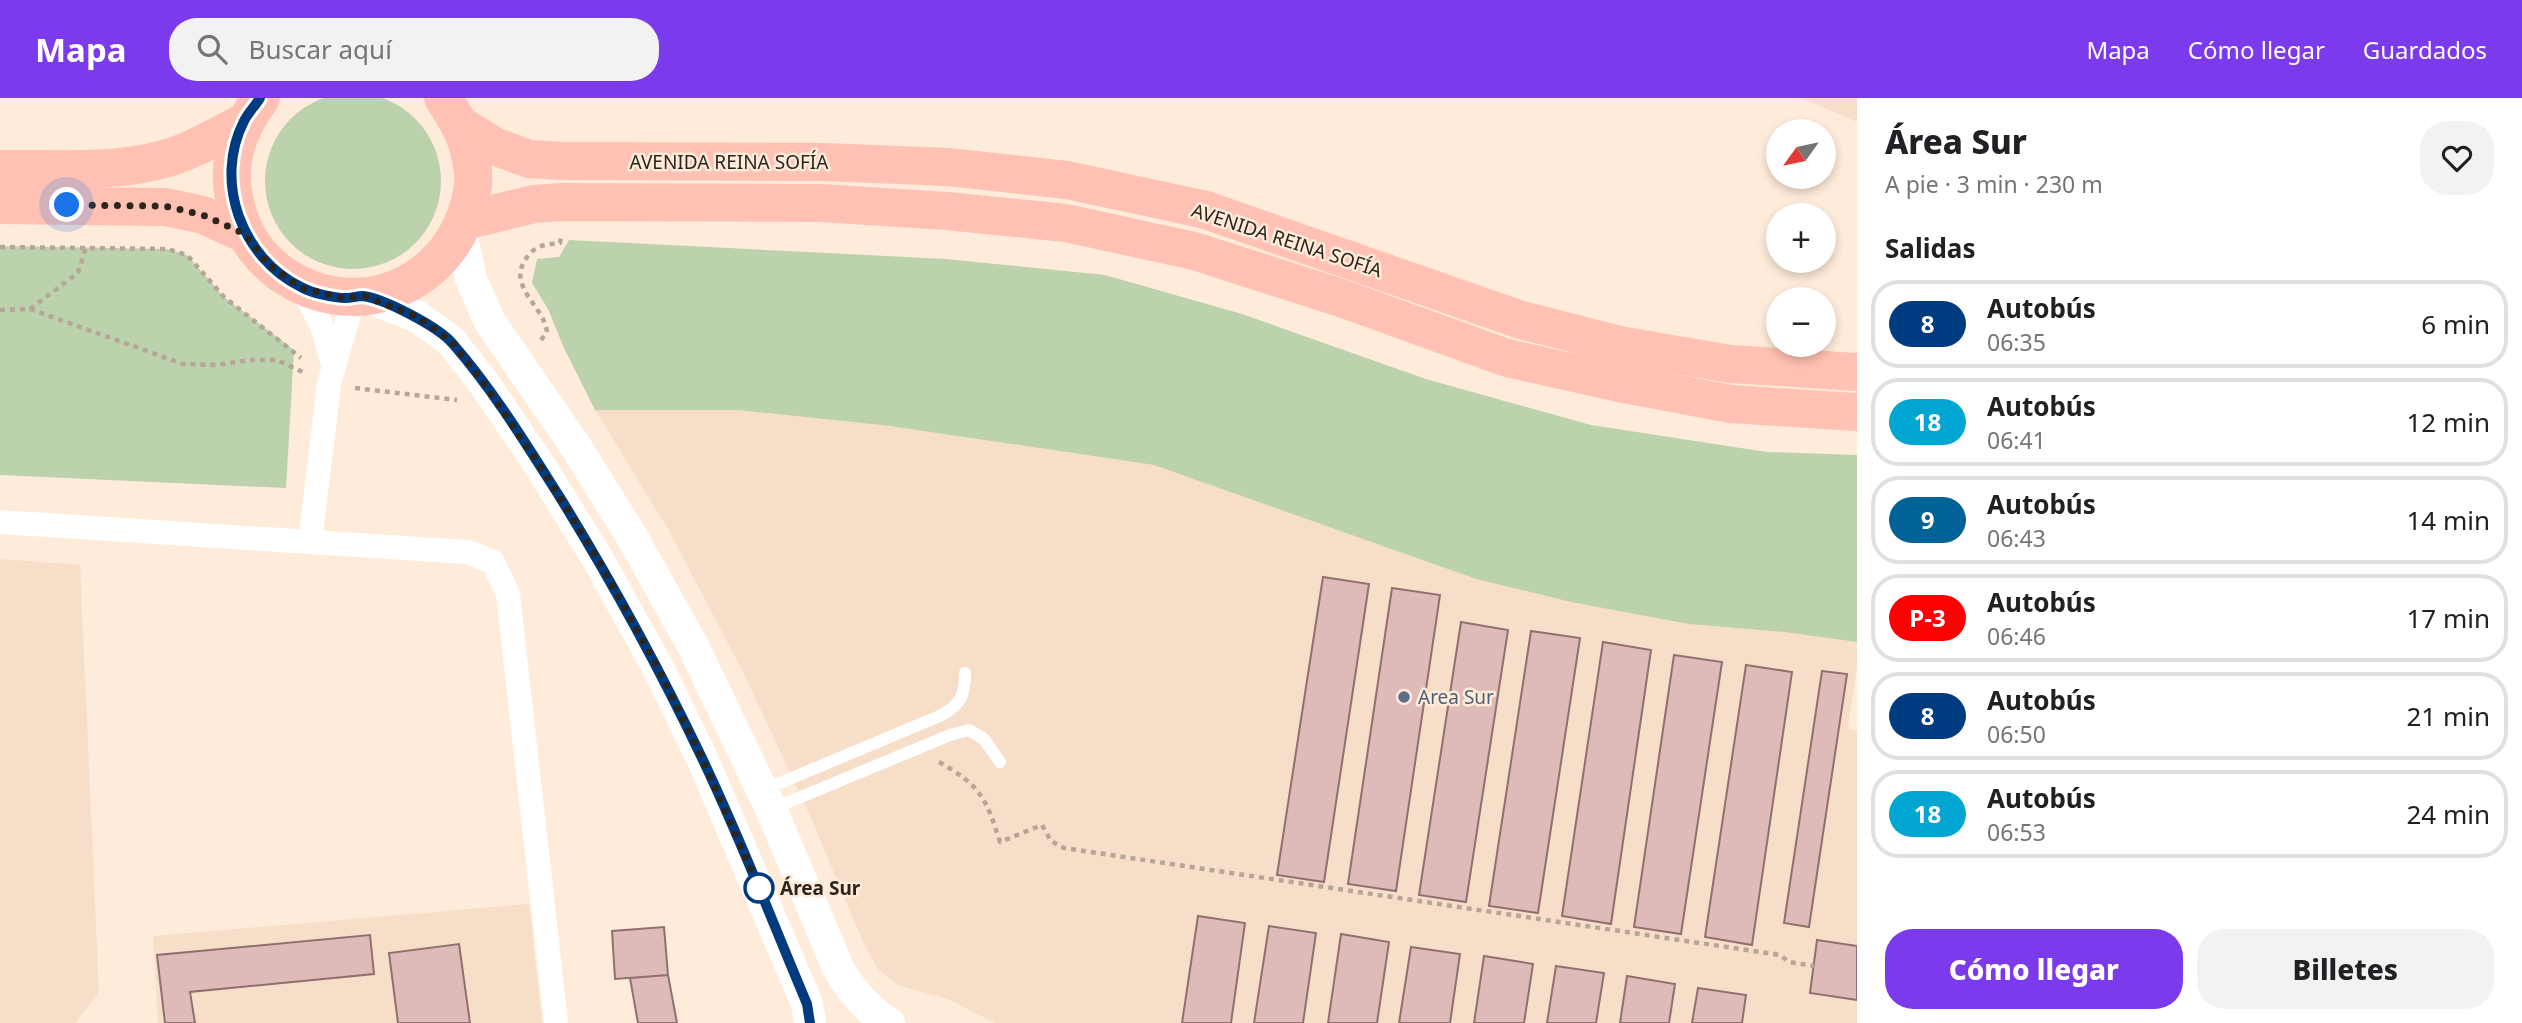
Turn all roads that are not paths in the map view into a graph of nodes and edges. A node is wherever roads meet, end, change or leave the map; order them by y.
1 (252, 110) edge
2 (453, 113) edge
3 (0, 169) edge
4 (0, 205) edge
5 (462, 224) junction
6 (245, 234) junction
7 (302, 288) junction
8 (359, 297) junction
9 (333, 365) junction
10 (1857, 372) edge
11 (1857, 412) edge
12 (0, 522) edge
13 (310, 542) junction
14 (965, 673) dead end
15 (1000, 762) dead end
16 (767, 800) junction
17 (556, 1023) edge
18 (810, 1023) edge
19 (889, 1023) edge

1 - 3 main road, AVENIDA REINA SOFÍA
1 - 6 main road, AVENIDA REINA SOFÍA
2 - 5 main road, AVENIDA REINA SOFÍA
2 - 10 main road, AVENIDA REINA SOFÍA
4 - 6 main road, AVENIDA REINA SOFÍA
5 - 8 main road, AVENIDA REINA SOFÍA
5 - 11 main road, AVENIDA REINA SOFÍA
5 - 16 street
6 - 7 main road, AVENIDA REINA SOFÍA
7 - 8 main road, AVENIDA REINA SOFÍA
7 - 9 street
8 - 9 street
8 - 18 street
9 - 13 street
12 - 13 street
13 - 17 street
14 - 16 lane
15 - 16 lane
16 - 19 street

